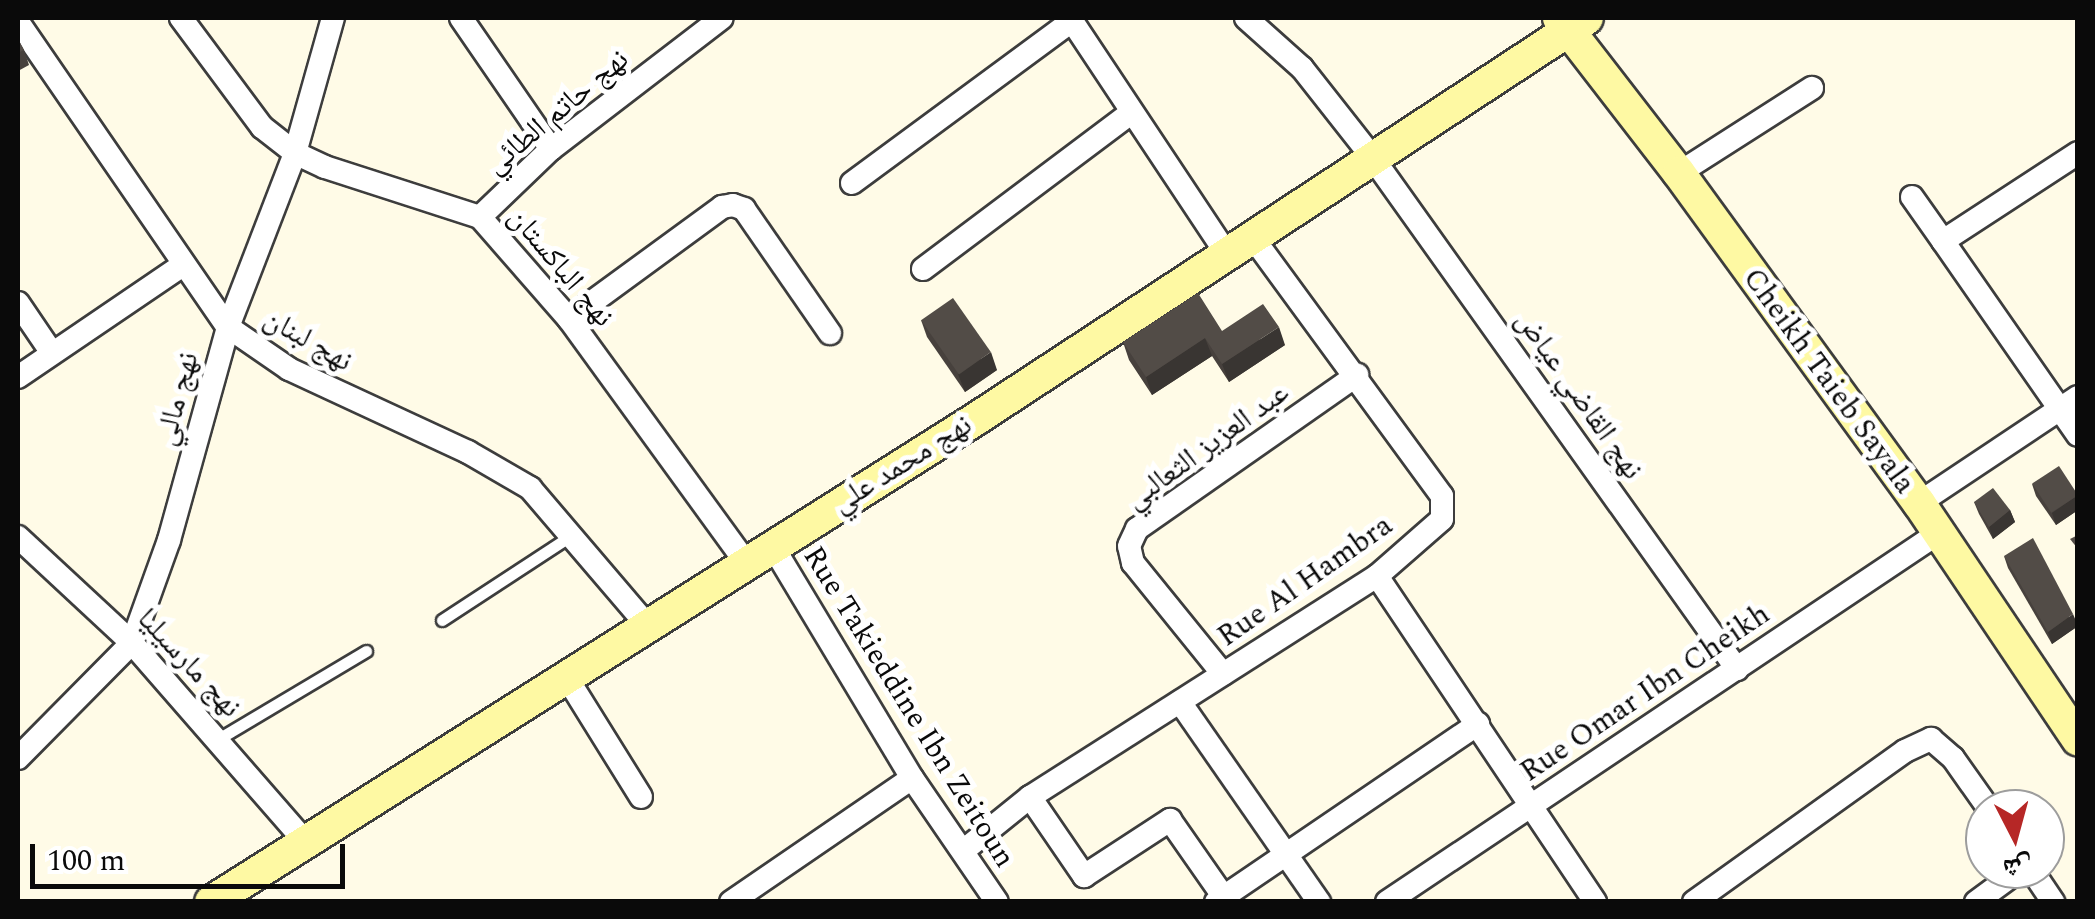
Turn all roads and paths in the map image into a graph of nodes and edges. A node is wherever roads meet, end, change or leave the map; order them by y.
1 (182, 18) edge
2 (332, 18) edge
3 (461, 18) edge
4 (722, 18) edge
5 (1246, 18) edge
6 (1071, 19) edge
7 (18, 22) edge
8 (1571, 22) edge
9 (1812, 88) dead end
10 (1131, 113) junction
11 (551, 149) junction
12 (296, 153) junction
13 (2078, 153) edge
14 (1372, 156) junction
15 (1679, 173) junction
16 (852, 183) dead end
17 (1912, 197) dead end
18 (480, 217) junction
19 (1943, 242) junction
20 (1239, 244) junction
21 (183, 265) junction
22 (923, 269) dead end
23 (18, 303) edge
24 (570, 319) junction
25 (228, 327) junction
26 (830, 333) dead end
27 (52, 353) junction
28 (1358, 375) junction
29 (18, 377) edge
30 (2069, 403) edge
31 (2078, 435) edge
32 (1918, 504) junction
33 (1937, 534) junction
34 (18, 537) edge
35 (569, 538) junction
36 (758, 553) junction
37 (1377, 576) junction
38 (442, 620) dead end
39 (647, 625) junction
40 (132, 643) junction
41 (366, 651) dead end
42 (1736, 668) junction
43 (1223, 674) junction
44 (566, 678) junction
45 (1180, 702) junction
46 (1478, 724) junction
47 (220, 738) junction
48 (2078, 740) edge
49 (18, 758) edge
50 (912, 778) junction
51 (1975, 789) edge
52 (1030, 797) junction
53 (641, 798) dead end
54 (1532, 805) junction
55 (305, 841) junction
56 (963, 851) junction
57 (1285, 853) junction
58 (1220, 899) edge
59 (218, 900) edge
60 (731, 902) edge
61 (997, 902) edge
62 (1320, 902) edge
63 (1387, 902) edge
64 (1594, 902) edge
65 (1694, 902) edge

1 - 12 street, نهج الباكستان
2 - 12 street, نهج مالي
3 - 11 street
4 - 11 street, نهج حاتم الطائي
5 - 14 street, نهج القاضي عياض
6 - 10 street, Rue Al Hambra
6 - 16 street
7 - 21 street, نهج لبنان
8 - 14 street, نهج محمد علي
8 - 15 street, Cheikh Taieb Sayala
9 - 15 street
10 - 20 street, Rue Al Hambra
10 - 22 street
11 - 18 street, نهج حاتم الطائي
12 - 18 street, نهج الباكستان
12 - 25 street, نهج مالي
13 - 19 street
14 - 20 street, نهج محمد علي
14 - 42 street, نهج القاضي عياض
15 - 32 street, Cheikh Taieb Sayala
17 - 19 street
18 - 24 street, نهج الباكستان
19 - 30 street
20 - 28 street, Rue Al Hambra
20 - 36 street, نهج محمد علي
21 - 25 street, نهج لبنان
21 - 27 street
23 - 27 street
24 - 26 street
24 - 36 street, نهج الباكستان
25 - 35 street, نهج لبنان
25 - 40 street, نهج مالي
27 - 29 street
28 - 37 street, Rue Al Hambra
28 - 43 street, عبد العزيز الثعالبي
30 - 31 street
30 - 32 street
32 - 33 street, Cheikh Taieb Sayala
33 - 42 street, Rue Omar Ibn Cheikh
33 - 48 street, Cheikh Taieb Sayala
34 - 40 street, نهج مارسيليا
35 - 38 lane
35 - 39 street, نهج لبنان
36 - 39 street, نهج محمد علي
36 - 50 street, Rue Takieddine Ibn Zeitoun
37 - 43 street, Rue Al Hambra
37 - 46 street
39 - 44 street, نهج محمد علي
40 - 47 street, نهج مارسيليا
40 - 49 street, نهج مالي
41 - 47 lane
42 - 54 street, Rue Omar Ibn Cheikh
43 - 45 street, Rue Al Hambra
44 - 53 street
44 - 55 street, نهج محمد علي
45 - 52 street, Rue Al Hambra
45 - 57 street
46 - 54 street
46 - 57 street
47 - 55 street, نهج مارسيليا
50 - 56 street, Rue Takieddine Ibn Zeitoun
50 - 60 street
51 - 65 street
52 - 56 street, Rue Al Hambra
52 - 58 street
54 - 63 street, Rue Omar Ibn Cheikh
54 - 64 street
55 - 59 street, نهج محمد علي
56 - 61 street, Rue Takieddine Ibn Zeitoun
57 - 58 street
57 - 62 street

